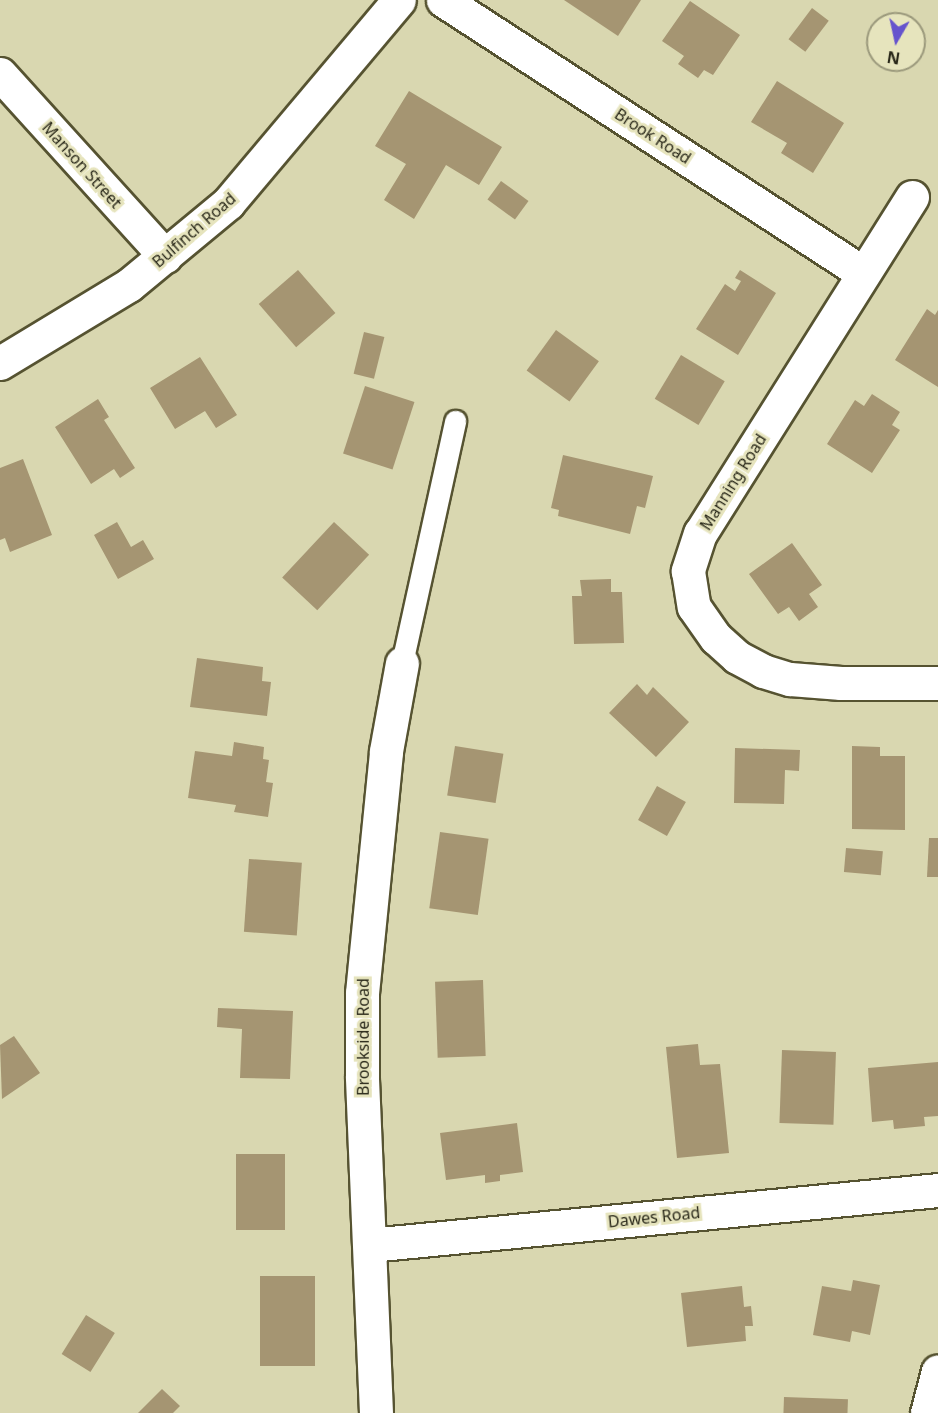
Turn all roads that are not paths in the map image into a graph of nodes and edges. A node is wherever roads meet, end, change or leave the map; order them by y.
1 (399, 0) edge
2 (442, 0) edge
3 (0, 74) edge
4 (912, 197) dead end
5 (165, 256) junction
6 (863, 273) junction
7 (0, 363) edge
8 (455, 421) dead end
9 (402, 663) joint
10 (938, 683) edge
11 (938, 1190) edge
12 (370, 1245) junction
13 (938, 1371) edge
14 (376, 1413) edge
15 (927, 1413) edge

1 - 5 street, Bulfinch Road
2 - 6 street, Brook Road
3 - 5 street, Manson Street
4 - 6 street, Manning Road
5 - 7 street, Bulfinch Road
6 - 10 street, Manning Road
8 - 9 lane
9 - 12 street, Brookside Road
11 - 12 street, Dawes Road
12 - 14 street, Brookside Road
13 - 15 street

